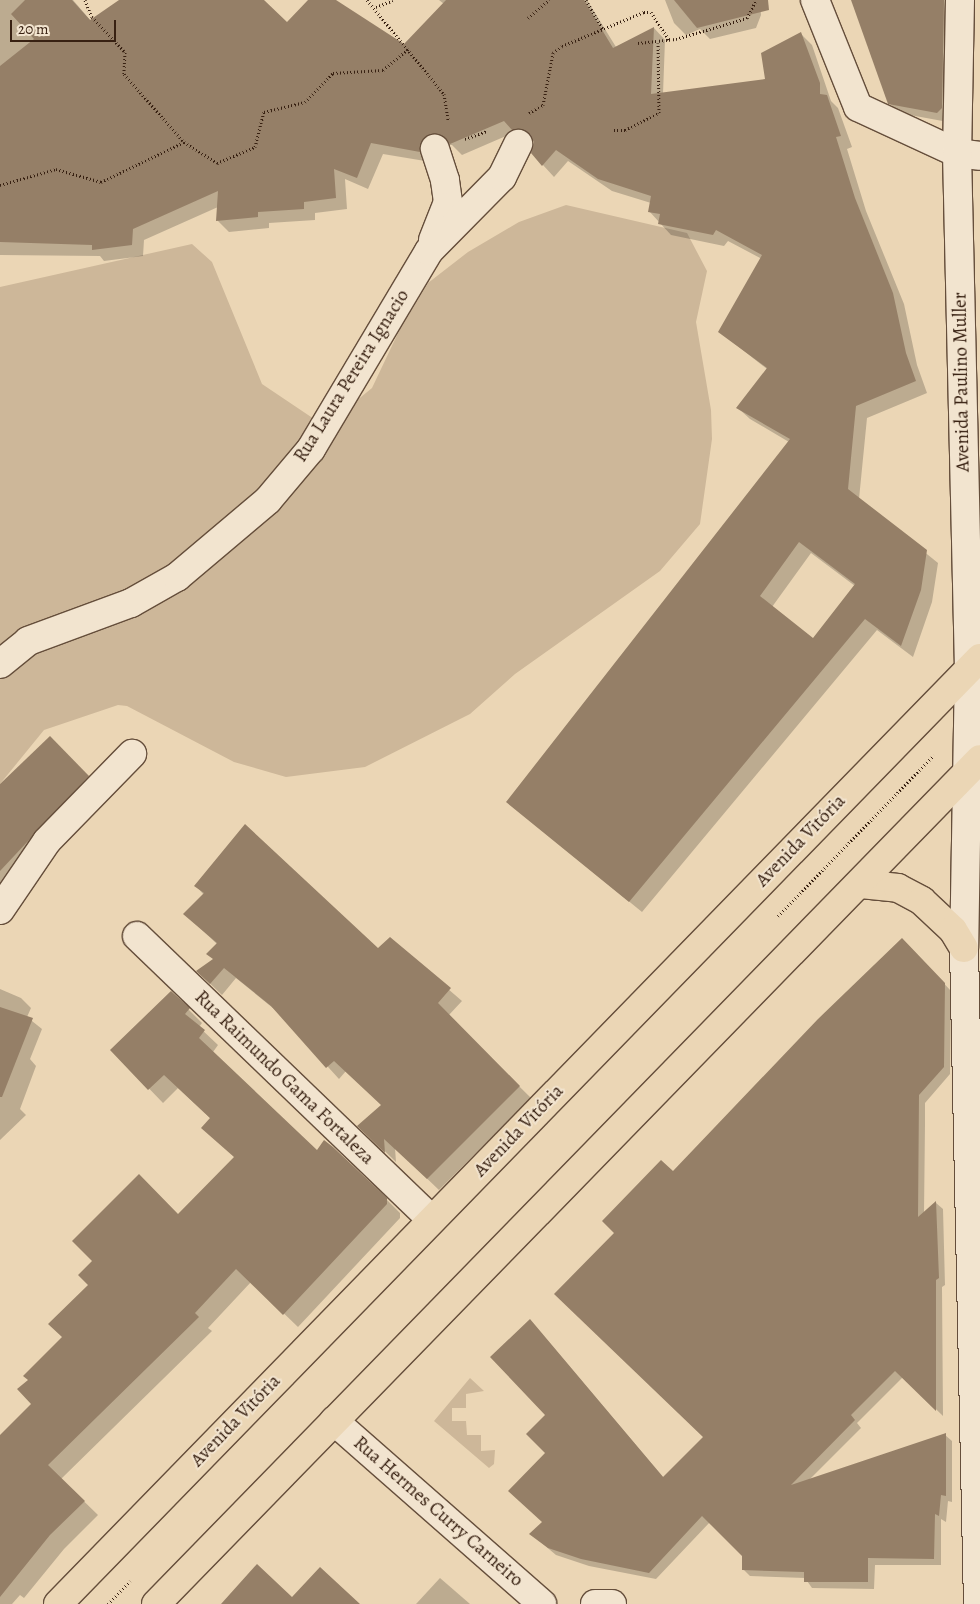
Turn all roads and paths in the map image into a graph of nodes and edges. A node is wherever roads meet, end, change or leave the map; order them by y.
1 (85, 0) edge
2 (367, 0) edge
3 (393, 0) edge
4 (549, 0) edge
5 (586, 0) edge
6 (756, 0) edge
7 (815, 0) edge
8 (960, 0) edge
9 (376, 7) junction
10 (528, 18) dead end
11 (603, 28) junction
12 (669, 40) junction
13 (658, 42) junction
14 (638, 43) dead end
15 (408, 48) junction
16 (543, 105) dead end
17 (448, 124) dead end
18 (614, 130) dead end
19 (184, 142) junction
20 (518, 144) dead end
21 (435, 149) dead end
22 (968, 154) edge
23 (0, 185) edge
24 (429, 251) junction
25 (974, 663) edge
26 (0, 664) edge
27 (132, 754) dead end
28 (974, 766) edge
29 (860, 884) junction
30 (0, 910) edge
31 (137, 936) dead end
32 (964, 948) junction
33 (973, 1139) edge
34 (432, 1220) junction
35 (334, 1421) junction
36 (58, 1604) edge
37 (156, 1604) edge
38 (542, 1604) edge
39 (596, 1604) edge
40 (612, 1604) edge
41 (978, 1604) edge

1 - 19 path
2 - 9 path
3 - 9 path
4 - 10 path
5 - 11 path
6 - 12 path
7 - 22 street
8 - 22 street, Avenida Paulino Muller
9 - 15 path
11 - 12 path
11 - 16 path
12 - 13 path
13 - 14 path
13 - 18 path
15 - 17 path
15 - 19 path
19 - 23 path
20 - 24 street, Rua Laura Pereira Ignacio
21 - 24 street
22 - 25 street, Avenida Paulino Muller
24 - 26 street, Rua Laura Pereira Ignacio
25 - 28 street, Avenida Paulino Muller
25 - 34 main road, Avenida Vitória
27 - 30 street
28 - 29 main road
28 - 32 street, Avenida Paulino Muller
29 - 32 main road
29 - 35 main road
31 - 34 street, Rua Raimundo Gama Fortaleza
32 - 33 street, Avenida Paulino Muller
33 - 41 street, Avenida Paulino Muller
34 - 36 main road, Avenida Vitória
35 - 37 main road
35 - 38 street, Rua Hermes Curry Carneiro
39 - 40 street

